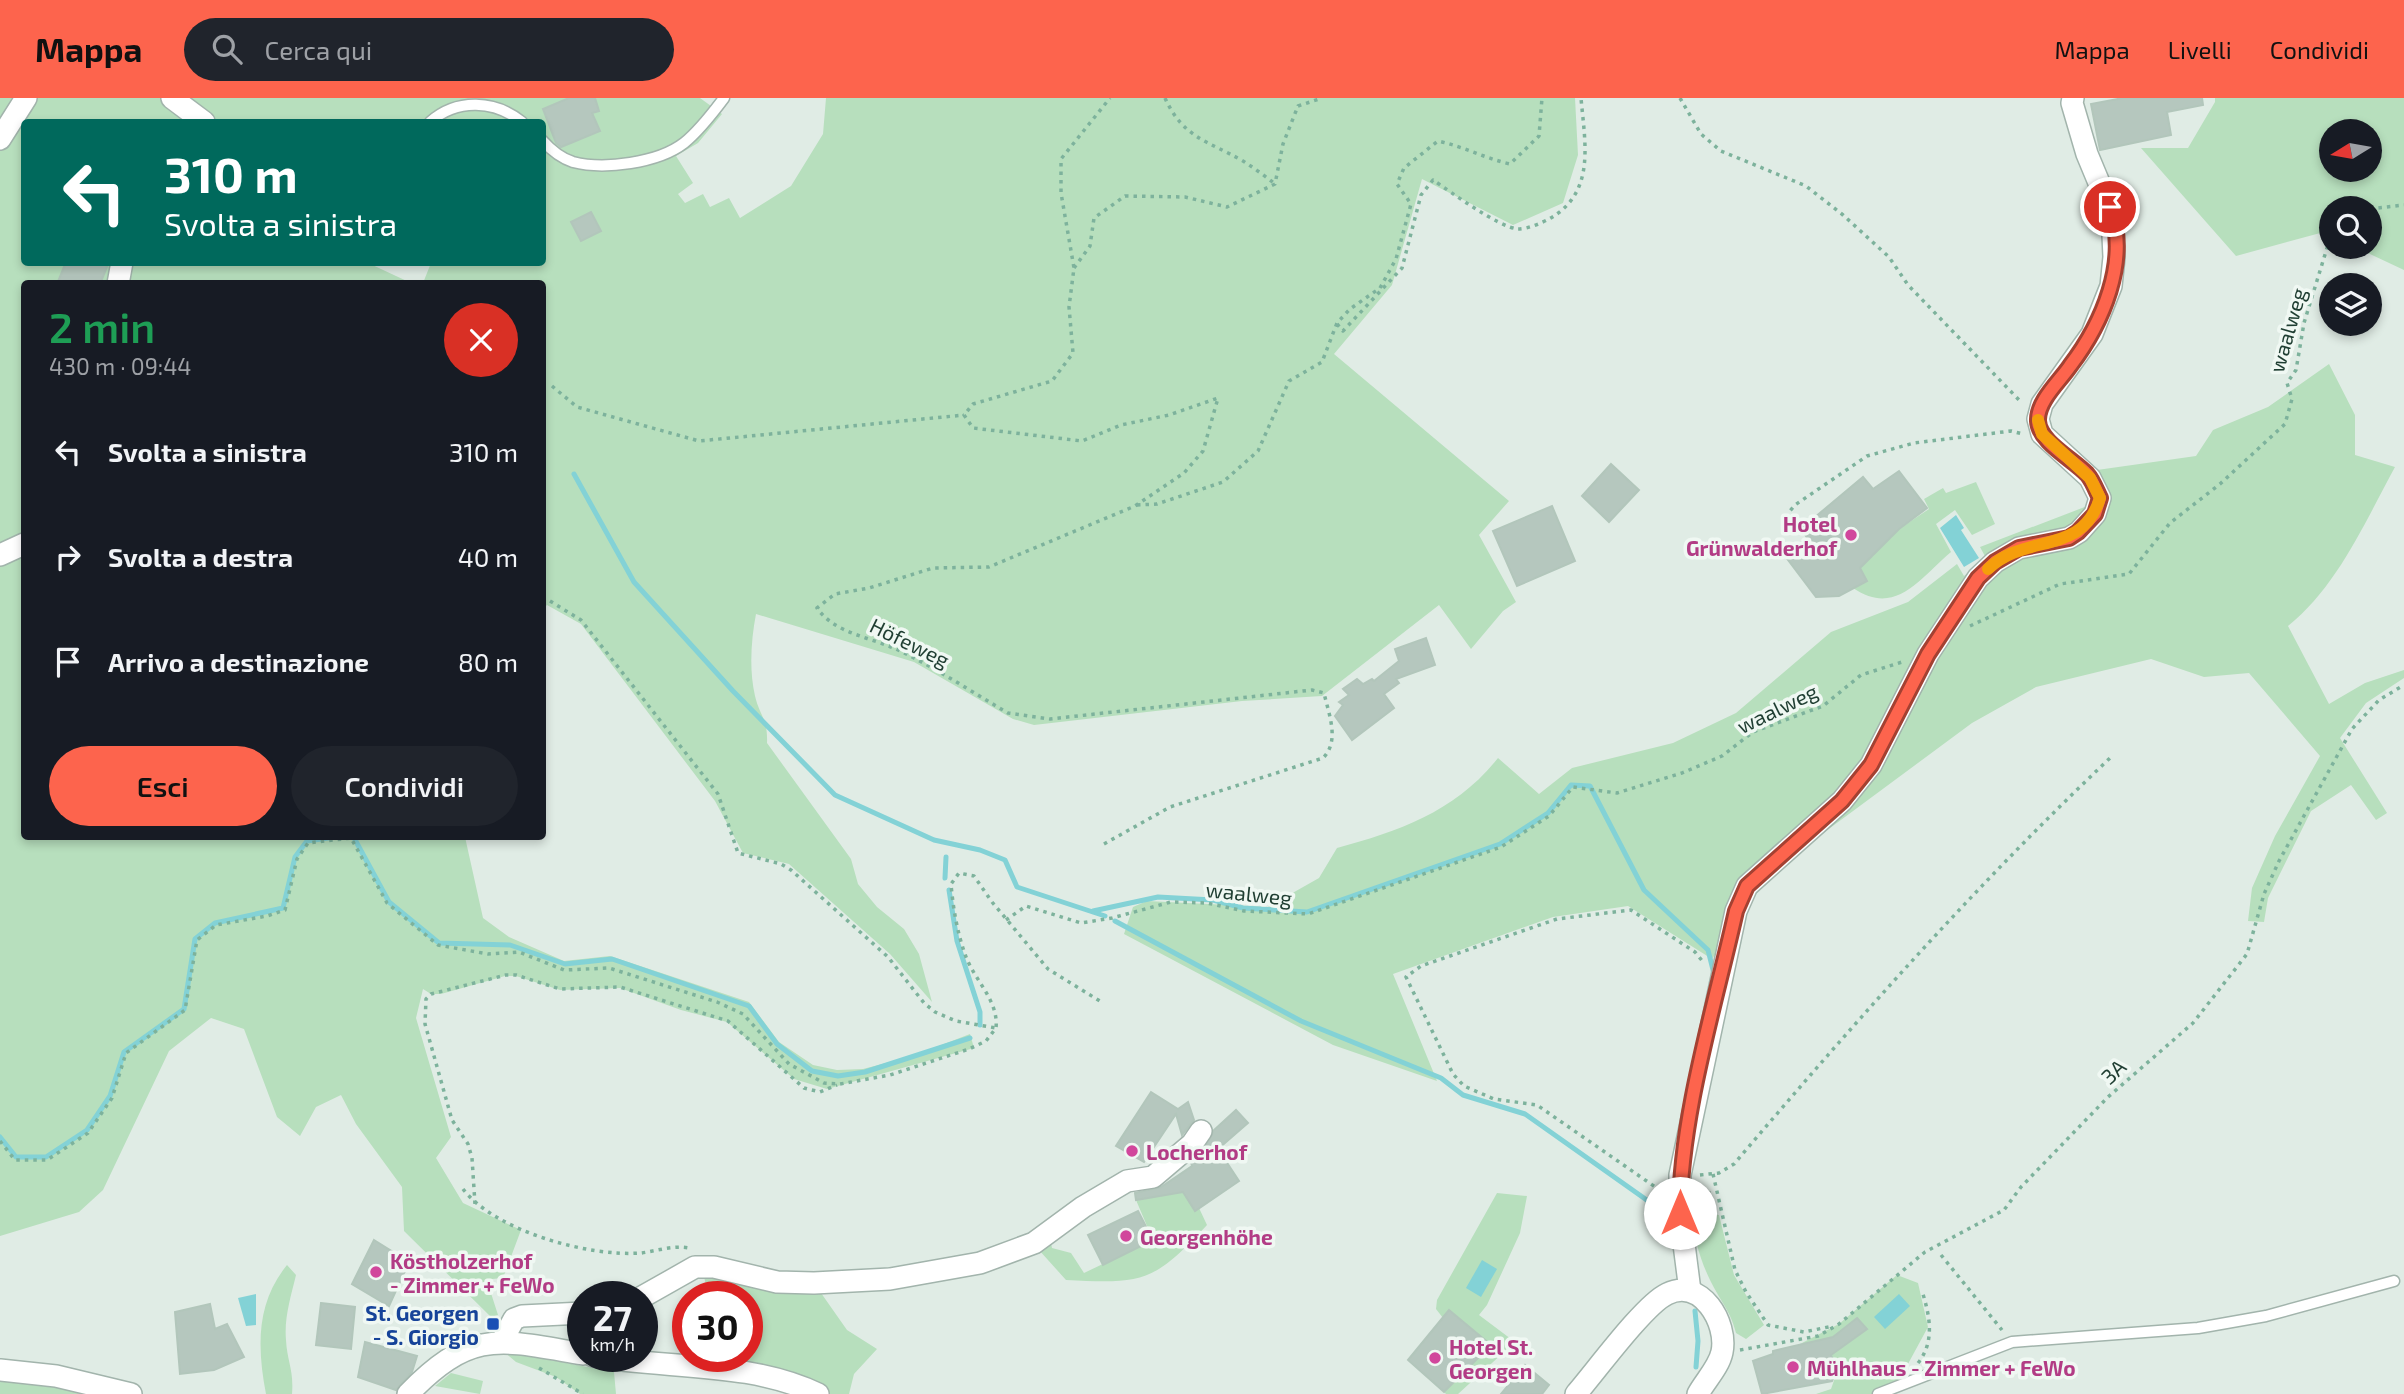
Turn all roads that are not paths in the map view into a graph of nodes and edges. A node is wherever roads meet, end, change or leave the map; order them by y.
1 (26, 98) edge
2 (172, 98) edge
3 (724, 98) edge
4 (2072, 101) edge
5 (200, 119) edge
6 (434, 119) edge
7 (518, 119) edge
8 (0, 139) edge
9 (546, 144) edge
10 (21, 545) edge
11 (0, 555) edge
12 (1201, 1132) dead end
13 (2394, 1281) dead end
14 (658, 1286) edge
15 (1690, 1291) junction
16 (567, 1313) edge
17 (502, 1341) junction
18 (567, 1351) edge
19 (658, 1363) edge
20 (0, 1370) edge
21 (1704, 1392) edge
22 (131, 1394) edge
23 (408, 1394) edge
24 (818, 1394) edge
25 (1576, 1394) edge
26 (1878, 1394) edge

1 - 8 street
2 - 5 street
3 - 9 lane
4 - 15 street
6 - 7 lane
10 - 11 street
12 - 14 street
13 - 26 lane
15 - 21 street
15 - 25 street
16 - 17 street
17 - 18 street
17 - 23 street
19 - 24 street
20 - 22 street

